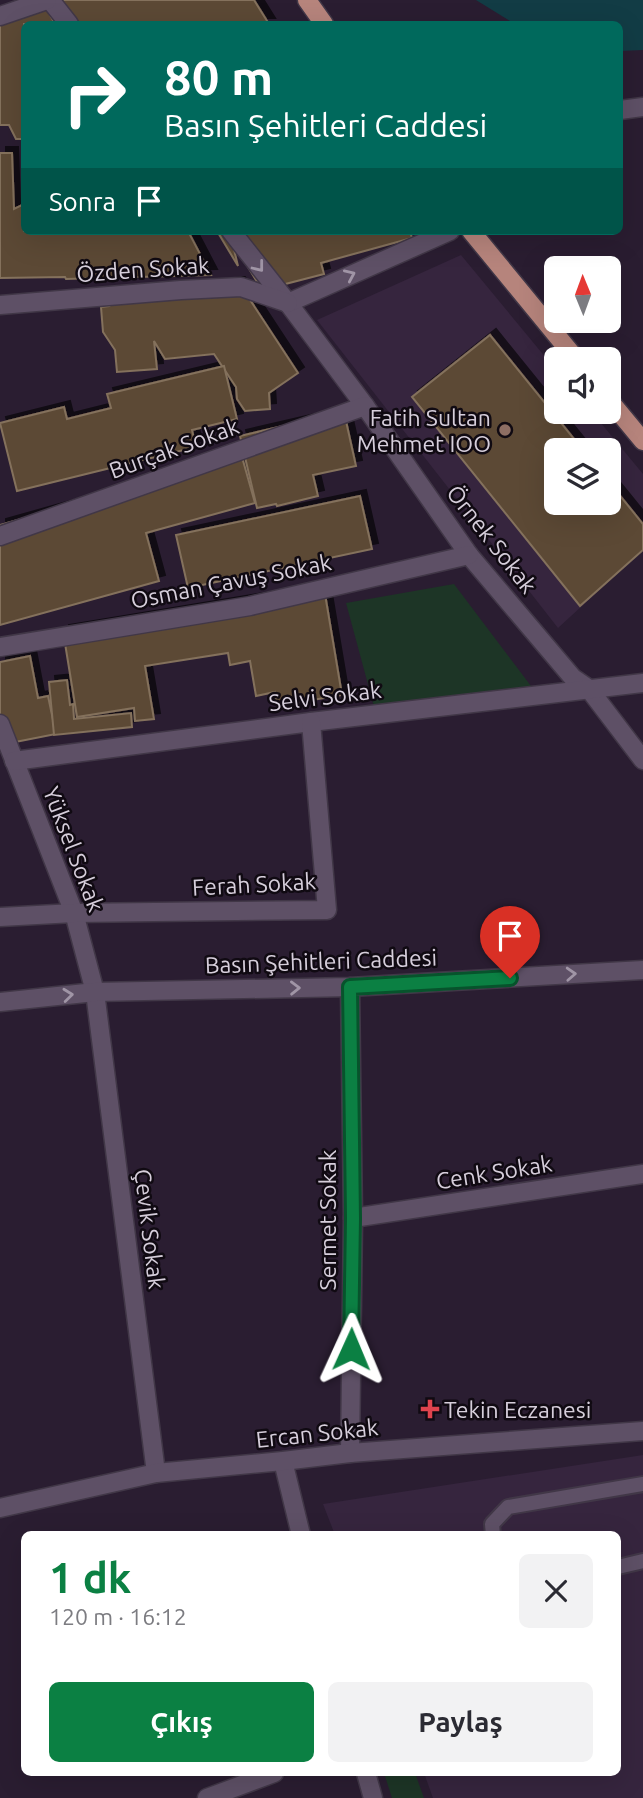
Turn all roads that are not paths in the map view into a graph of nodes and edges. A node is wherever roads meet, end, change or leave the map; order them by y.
1 (49, 0) edge
2 (307, 0) edge
3 (0, 16) edge
4 (66, 21) edge
5 (322, 21) edge
6 (643, 107) edge
7 (623, 110) edge
8 (234, 235) edge
9 (441, 235) edge
10 (474, 235) edge
11 (288, 303) junction
12 (0, 305) edge
13 (566, 347) edge
14 (365, 406) junction
15 (621, 414) edge
16 (643, 441) edge
17 (0, 536) edge
18 (469, 555) junction
19 (0, 648) edge
20 (643, 683) edge
21 (589, 689) junction
22 (312, 722) junction
23 (0, 724) edge
24 (14, 761) junction
25 (643, 761) edge
26 (74, 914) junction
27 (0, 917) edge
28 (643, 970) edge
29 (350, 987) junction
30 (95, 992) junction
31 (0, 1002) edge
32 (643, 1174) edge
33 (353, 1218) junction
34 (643, 1431) edge
35 (350, 1453) junction
36 (283, 1461) junction
37 (156, 1473) junction
38 (643, 1484) edge
39 (0, 1508) edge
40 (300, 1531) edge
41 (493, 1531) edge
42 (643, 1561) edge
43 (621, 1566) edge
44 (266, 1776) edge
45 (367, 1776) edge
46 (207, 1798) edge
47 (373, 1798) edge

1 - 3 street
1 - 4 street
2 - 5 main road
6 - 7 street
8 -> 11 street, Örnek Sokak
11 -> 9 street
10 - 13 main road
11 - 12 street, Özden Sokak
11 - 14 street, Örnek Sokak
14 - 17 street, Burçak Sokak
14 - 18 street, Örnek Sokak
15 - 16 main road
18 - 19 street, Osman Çavuş Sokak
18 - 21 street, Örnek Sokak
20 - 21 street, Selvi Sokak
21 - 22 street, Selvi Sokak
21 - 25 street, Örnek Sokak
22 - 24 street, Selvi Sokak
22 - 26 street, Ferah Sokak
23 - 24 street, Yüksel Sokak
24 - 26 street, Yüksel Sokak
26 - 27 street, Ferah Sokak
26 - 30 street, Yüksel Sokak
29 -> 28 street, Basın Şehitleri Caddesi
30 -> 29 street, Basın Şehitleri Caddesi
29 - 33 street, Sermet Sokak
31 -> 30 street, Basın Şehitleri Caddesi
30 - 37 street, Çevik Sokak
32 - 33 street, Cenk Sokak
33 - 35 street, Sermet Sokak
34 - 35 street, Ercan Sokak
35 - 36 street, Ercan Sokak
36 - 37 street, Ercan Sokak
36 - 40 street
37 - 39 street, Ercan Sokak
38 - 41 lane
42 - 43 lane
44 - 46 street
45 - 47 street

